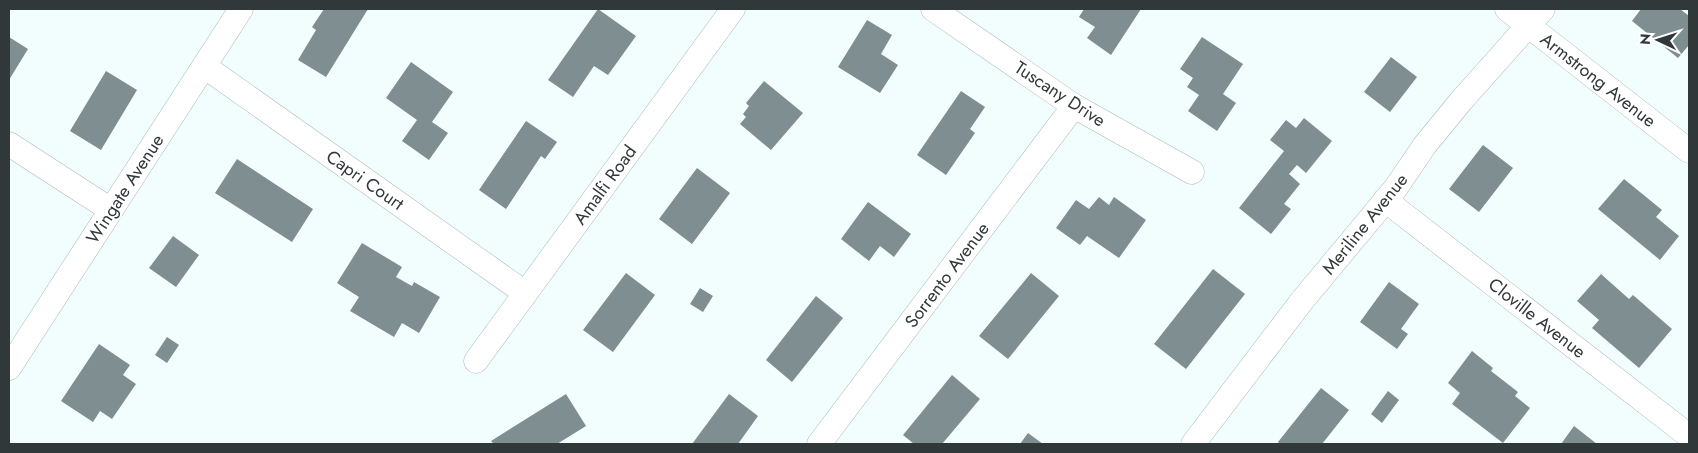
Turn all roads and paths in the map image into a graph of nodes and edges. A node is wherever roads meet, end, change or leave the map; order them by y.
1 (241, 9) edge
2 (733, 9) edge
3 (933, 9) edge
4 (1507, 9) edge
5 (1535, 17) edge
6 (204, 66) junction
7 (1074, 106) junction
8 (9, 144) edge
9 (1689, 151) edge
10 (1192, 172) dead end
11 (1386, 200) junction
12 (111, 210) junction
13 (525, 293) junction
14 (476, 361) dead end
15 (9, 368) edge
16 (1689, 436) edge
17 (819, 444) edge
18 (1195, 444) edge

1 - 6 street, Wingate Avenue
2 - 13 street, Amalfi Road
3 - 7 street, Tuscany Drive
4 - 5 street, Armstrong Avenue
5 - 9 street, Armstrong Avenue
5 - 11 street, Meriline Avenue
6 - 12 street, Wingate Avenue
6 - 13 street, Capri Court
7 - 10 street, Tuscany Drive
7 - 17 street, Sorrento Avenue
8 - 12 street
11 - 16 street, Cloville Avenue
11 - 18 street, Meriline Avenue
12 - 15 street, Wingate Avenue
13 - 14 street, Amalfi Road

